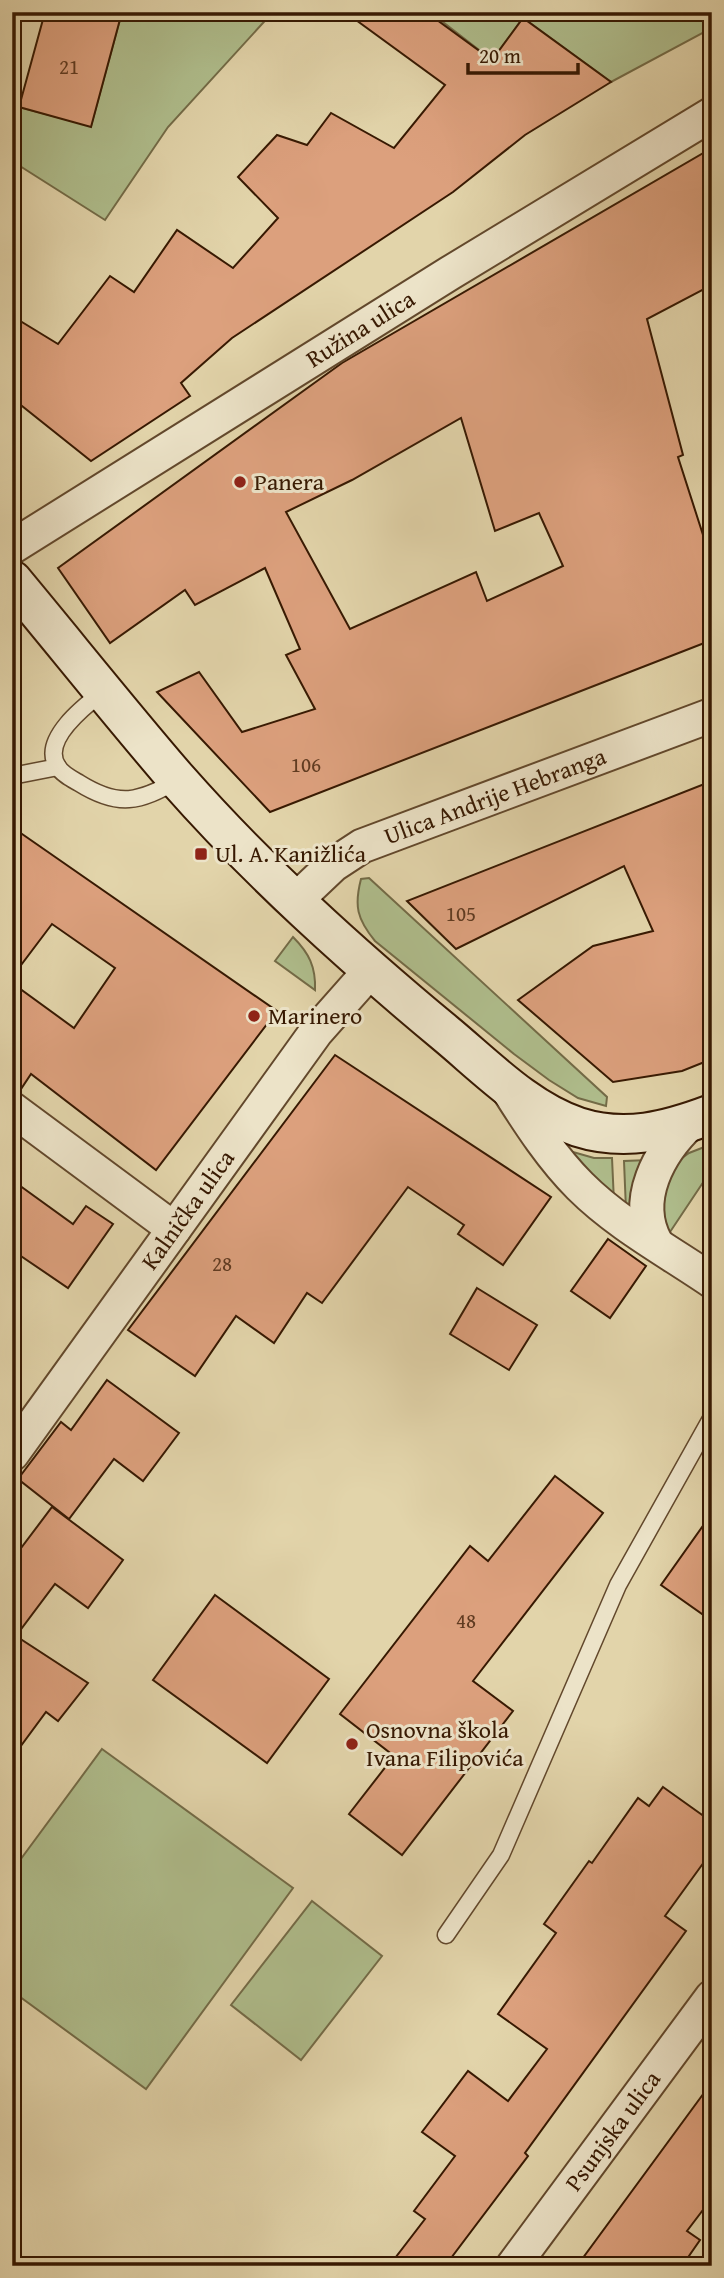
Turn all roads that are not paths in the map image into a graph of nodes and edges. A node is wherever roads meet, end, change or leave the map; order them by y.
1 (712, 114) edge
2 (12, 547) edge
3 (12, 580) edge
4 (104, 691) junction
5 (712, 715) edge
6 (58, 767) junction
7 (12, 776) edge
8 (178, 780) junction
9 (295, 901) junction
10 (370, 971) junction
11 (499, 1077) junction
12 (12, 1109) edge
13 (701, 1118) edge
14 (174, 1229) junction
15 (656, 1243) junction
16 (712, 1281) edge
17 (712, 1417) edge
18 (12, 1454) edge
19 (446, 1935) dead end
20 (712, 1997) edge
21 (513, 2266) edge

1 - 2 street, Ružina ulica
3 - 4 main road
4 - 6 lane
4 - 8 main road
5 - 9 street, Ulica Andrije Hebranga
6 - 7 lane
6 - 8 lane
8 - 9 main road
9 - 10 main road
10 - 11 main road
10 - 14 street, Kalnička ulica
11 - 13 main road
11 - 15 street
12 - 14 street
13 - 15 street
14 - 18 street, Kalnička ulica
15 - 16 street
17 - 19 lane
20 - 21 street, Psunjska ulica

